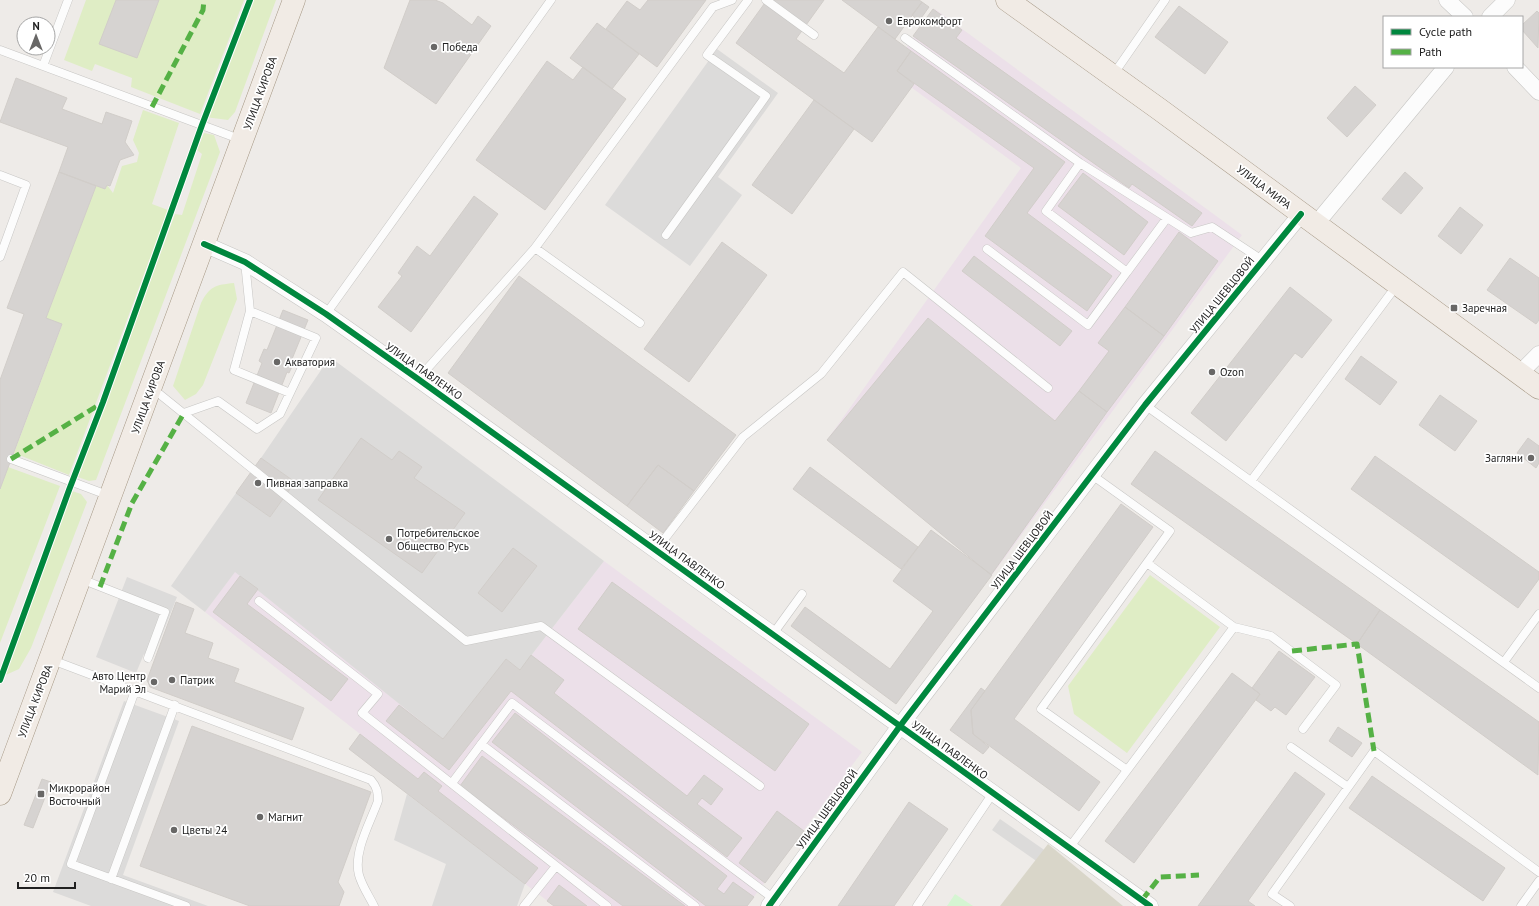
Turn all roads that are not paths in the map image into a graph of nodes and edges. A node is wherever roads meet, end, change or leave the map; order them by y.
1 (68, 0) edge
2 (294, 0) edge
3 (550, 0) edge
4 (732, 0) edge
5 (748, 0) edge
6 (766, 0) edge
7 (1007, 0) edge
8 (1165, 0) edge
9 (1447, 0) edge
10 (1507, 0) edge
11 (1464, 16) edge
12 (1491, 16) edge
13 (814, 34) dead end
14 (905, 38) dead end
15 (0, 50) edge
16 (43, 66) junction
17 (1445, 68) edge
18 (1516, 68) edge
19 (1113, 75) junction
20 (1539, 92) edge
21 (243, 140) junction
22 (1080, 163) junction
23 (0, 175) edge
24 (1167, 218) junction
25 (1308, 219) junction
26 (666, 235) dead end
27 (204, 244) junction
28 (536, 248) junction
29 (987, 249) dead end
30 (0, 257) edge
31 (1262, 260) junction
32 (245, 262) junction
33 (1127, 272) junction
34 (1397, 284) junction
35 (250, 311) junction
36 (326, 314) junction
37 (640, 323) dead end
38 (1539, 354) edge
39 (1519, 374) junction
40 (418, 379) junction
41 (151, 387) junction
42 (1048, 388) dead end
43 (1539, 388) edge
44 (290, 393) junction
45 (1145, 405) junction
46 (184, 413) junction
47 (12, 459) dead end
48 (1092, 475) junction
49 (1251, 481) junction
50 (111, 496) junction
51 (656, 550) junction
52 (1147, 563) junction
53 (80, 579) junction
54 (802, 594) dead end
55 (259, 601) dead end
56 (1539, 614) edge
57 (1234, 628) junction
58 (773, 634) junction
59 (148, 658) dead end
60 (51, 659) junction
61 (1504, 662) junction
62 (1539, 688) edge
63 (135, 691) junction
64 (174, 706) junction
65 (900, 726) junction
66 (1303, 729) dead end
67 (481, 744) junction
68 (1291, 746) dead end
69 (1127, 770) junction
70 (452, 782) junction
71 (760, 786) dead end
72 (1348, 787) junction
73 (993, 793) junction
74 (0, 794) edge
75 (1069, 848) junction
76 (556, 866) junction
77 (1539, 872) edge
78 (111, 879) junction
79 (1539, 881) edge
80 (771, 903) edge
81 (1143, 904) edge
82 (186, 906) edge
83 (374, 906) edge
84 (524, 906) edge
85 (607, 906) edge
86 (694, 906) edge
87 (917, 906) edge
88 (1290, 906) edge
89 (1521, 906) edge

1 - 16 lane
2 - 21 main road, УЛИЦА КИРОВА
3 - 36 lane
4 - 28 lane
5 - 26 lane
6 - 13 lane
7 - 19 main road, УЛИЦА МИРА
8 - 19 lane
9 - 11 street
10 - 12 street
14 - 22 lane
15 - 16 lane
16 - 21 lane
17 - 25 street, УЛИЦА ШЕВЦОВОЙ
18 - 20 street
19 - 25 main road, УЛИЦА МИРА
21 - 27 main road, УЛИЦА КИРОВА
22 - 24 lane
22 - 33 lane
23 - 30 lane
24 - 31 lane
24 - 33 lane
25 - 31 street, УЛИЦА ШЕВЦОВОЙ
25 - 34 main road, УЛИЦА МИРА
27 - 32 street, УЛИЦА ПАВЛЕНКО
27 - 41 main road, УЛИЦА КИРОВА
28 - 37 lane
28 - 40 lane
29 - 33 lane
31 - 45 street, УЛИЦА ШЕВЦОВОЙ
32 - 35 lane
32 - 36 street, УЛИЦА ПАВЛЕНКО
34 - 39 main road, УЛИЦА МИРА
34 - 49 lane
35 - 44 lane
35 - 44 lane
36 - 40 street, УЛИЦА ПАВЛЕНКО
38 - 39 street
39 - 43 main road, УЛИЦА МИРА
40 - 51 street, УЛИЦА ПАВЛЕНКО
41 - 46 lane
41 - 50 main road, УЛИЦА КИРОВА
42 - 51 lane
44 - 46 lane
45 - 48 street, УЛИЦА ШЕВЦОВОЙ
45 - 49 lane
46 - 71 lane
47 - 50 lane
48 - 52 lane
48 - 65 street, УЛИЦА ШЕВЦОВОЙ
49 - 61 lane
50 - 53 main road, УЛИЦА КИРОВА
51 - 58 street, УЛИЦА ПАВЛЕНКО
52 - 57 lane
52 - 69 lane
53 - 59 lane
53 - 60 main road, УЛИЦА КИРОВА
54 - 58 lane
55 - 70 lane
56 - 61 lane
57 - 66 lane
57 - 69 lane
58 - 65 street, УЛИЦА ПАВЛЕНКО
60 - 63 lane
60 - 74 main road, УЛИЦА КИРОВА
61 - 62 lane
63 - 64 lane
63 - 78 lane
64 - 78 lane
64 - 83 lane
65 - 73 street, УЛИЦА ПАВЛЕНКО
65 - 80 street, УЛИЦА ШЕВЦОВОЙ
67 - 70 lane
67 - 80 lane
67 - 86 lane
68 - 72 lane
69 - 75 lane
70 - 76 lane
72 - 77 lane
72 - 88 lane
73 - 75 street, УЛИЦА ПАВЛЕНКО
73 - 87 lane
75 - 81 street, УЛИЦА ПАВЛЕНКО
76 - 84 lane
76 - 85 lane
78 - 82 lane
79 - 89 lane

